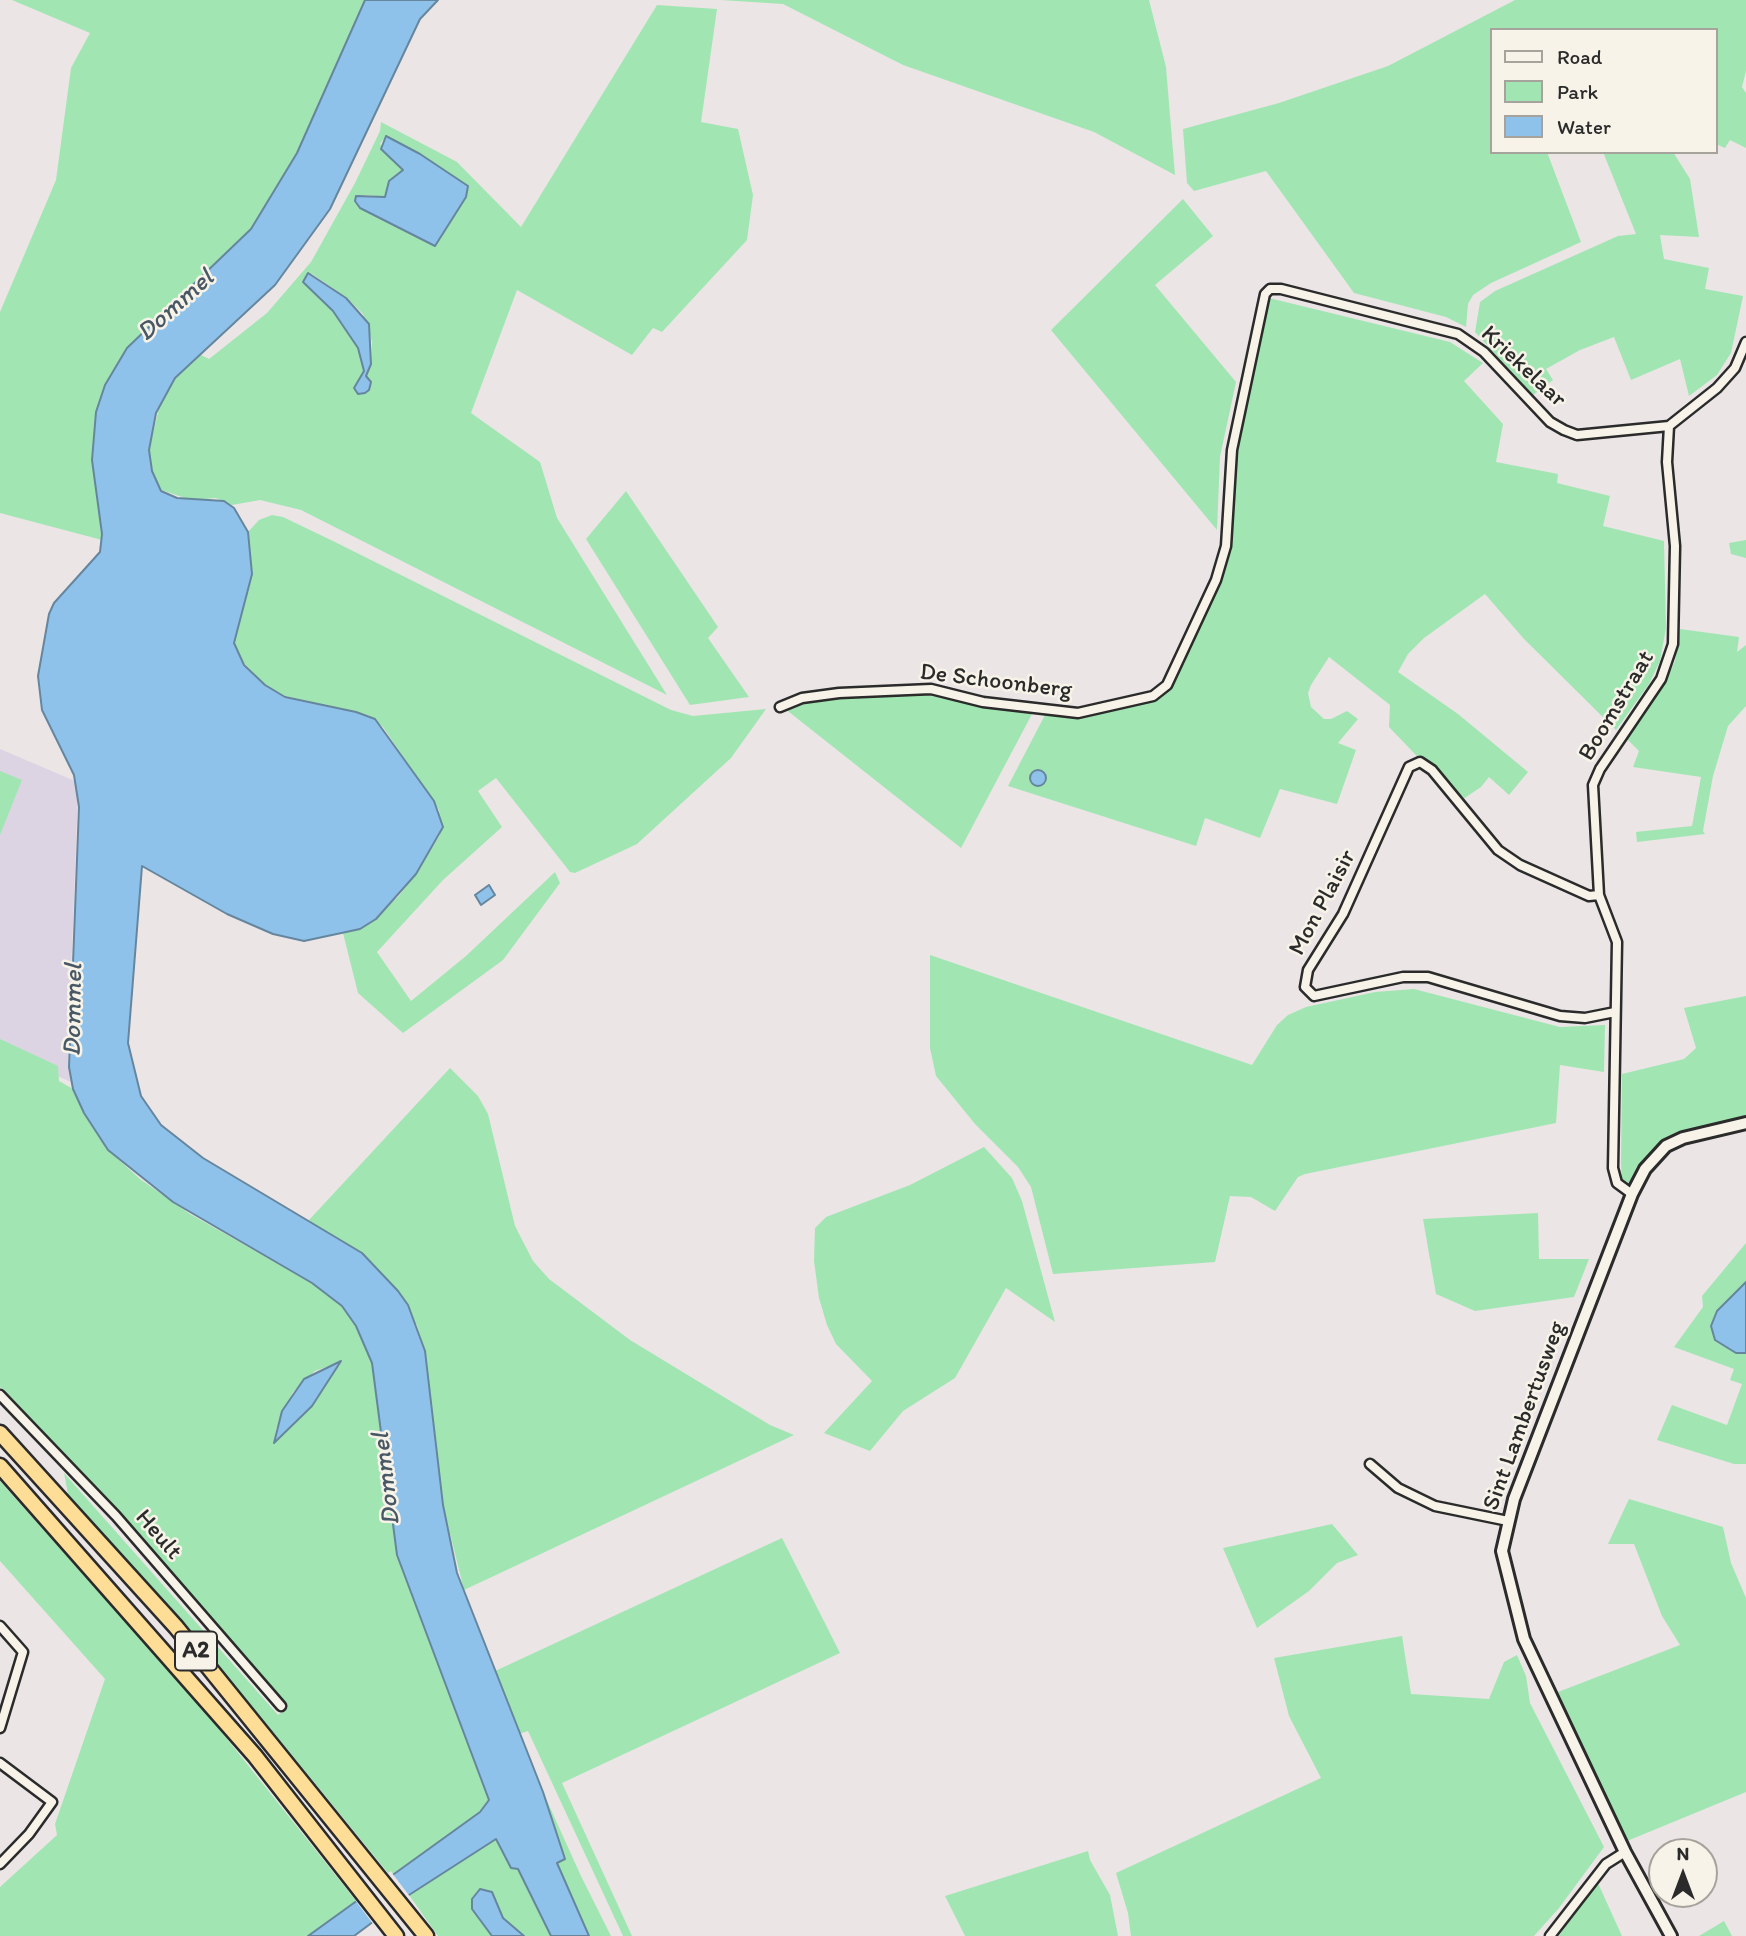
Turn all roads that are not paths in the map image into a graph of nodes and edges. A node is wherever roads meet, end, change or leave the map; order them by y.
1 (1270, 289) joint
2 (1746, 342) edge
3 (1669, 426) junction
4 (780, 707) dead end
5 (1600, 895) junction
6 (1615, 1012) junction
7 (1746, 1123) edge
8 (1632, 1194) junction
9 (0, 1395) edge
10 (0, 1433) edge
11 (1370, 1464) dead end
12 (0, 1466) edge
13 (1508, 1521) junction
14 (0, 1626) edge
15 (281, 1706) dead end
16 (0, 1728) edge
17 (0, 1763) edge
18 (1625, 1852) junction
19 (0, 1864) edge
20 (397, 1936) edge
21 (426, 1936) edge
22 (1550, 1936) edge
23 (1671, 1936) edge

1 - 3 street, Kriekelaar
1 - 4 street, De Schoonberg
2 - 3 street
3 - 5 street, Boomstraat
5 - 6 street, Boomstraat
5 - 6 street, Mon Plaisir
6 - 8 street, Boomstraat
7 - 8 street, Sint Lambertusweg
8 - 13 street, Sint Lambertusweg
9 - 15 street, Heult
10 - 21 highway, A2
11 - 13 street
12 - 20 highway, A2
13 - 18 street, Sint Lambertusweg
14 - 16 street
17 - 19 street
18 - 22 street
18 - 23 street, Sint Lambertusweg

